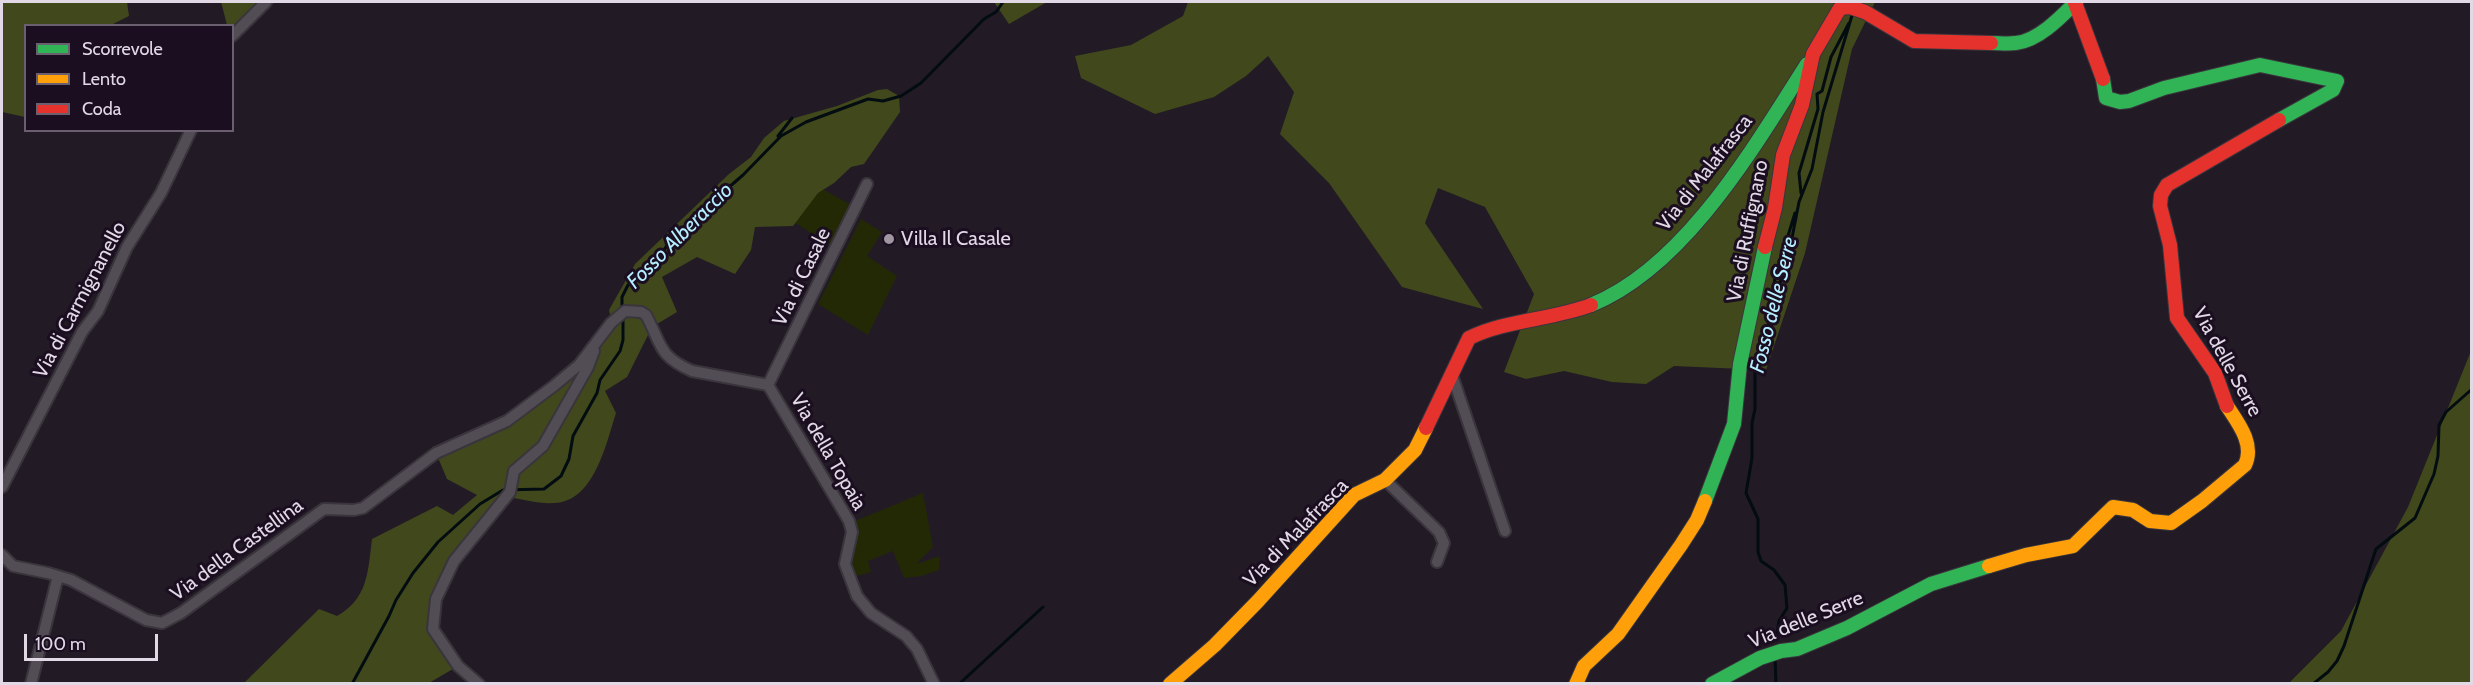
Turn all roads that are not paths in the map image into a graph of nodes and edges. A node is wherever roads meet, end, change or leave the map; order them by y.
1 (266, 2) edge
2 (2075, 2) edge
3 (234, 34) edge
4 (1813, 54) junction
5 (191, 132) edge
6 (867, 184) dead end
7 (600, 338) junction
8 (1452, 375) junction
9 (768, 386) junction
10 (1384, 480) junction
11 (2, 487) edge
12 (1505, 531) dead end
13 (2, 555) edge
14 (1437, 561) dead end
15 (58, 576) junction
16 (30, 684) edge
17 (479, 684) edge
18 (934, 684) edge
19 (1170, 684) edge
20 (1576, 684) edge
21 (1712, 684) edge

1 - 3 street
2 - 4 street, Via di Ruffignano
2 - 21 street, Via delle Serre
4 - 8 street, Via di Malafrasca
4 - 20 street, Via di Ruffignano
5 - 11 street, Via di Carmignanello
6 - 9 street, Via di Casale
7 - 9 street, Via della Castellina
7 - 15 street, Via della Castellina
7 - 17 street
8 - 10 street, Via di Malafrasca
8 - 12 street
9 - 18 street, Via della Topaia
10 - 14 street
10 - 19 street, Via di Malafrasca
13 - 15 street, Via della Castellina
15 - 16 street

